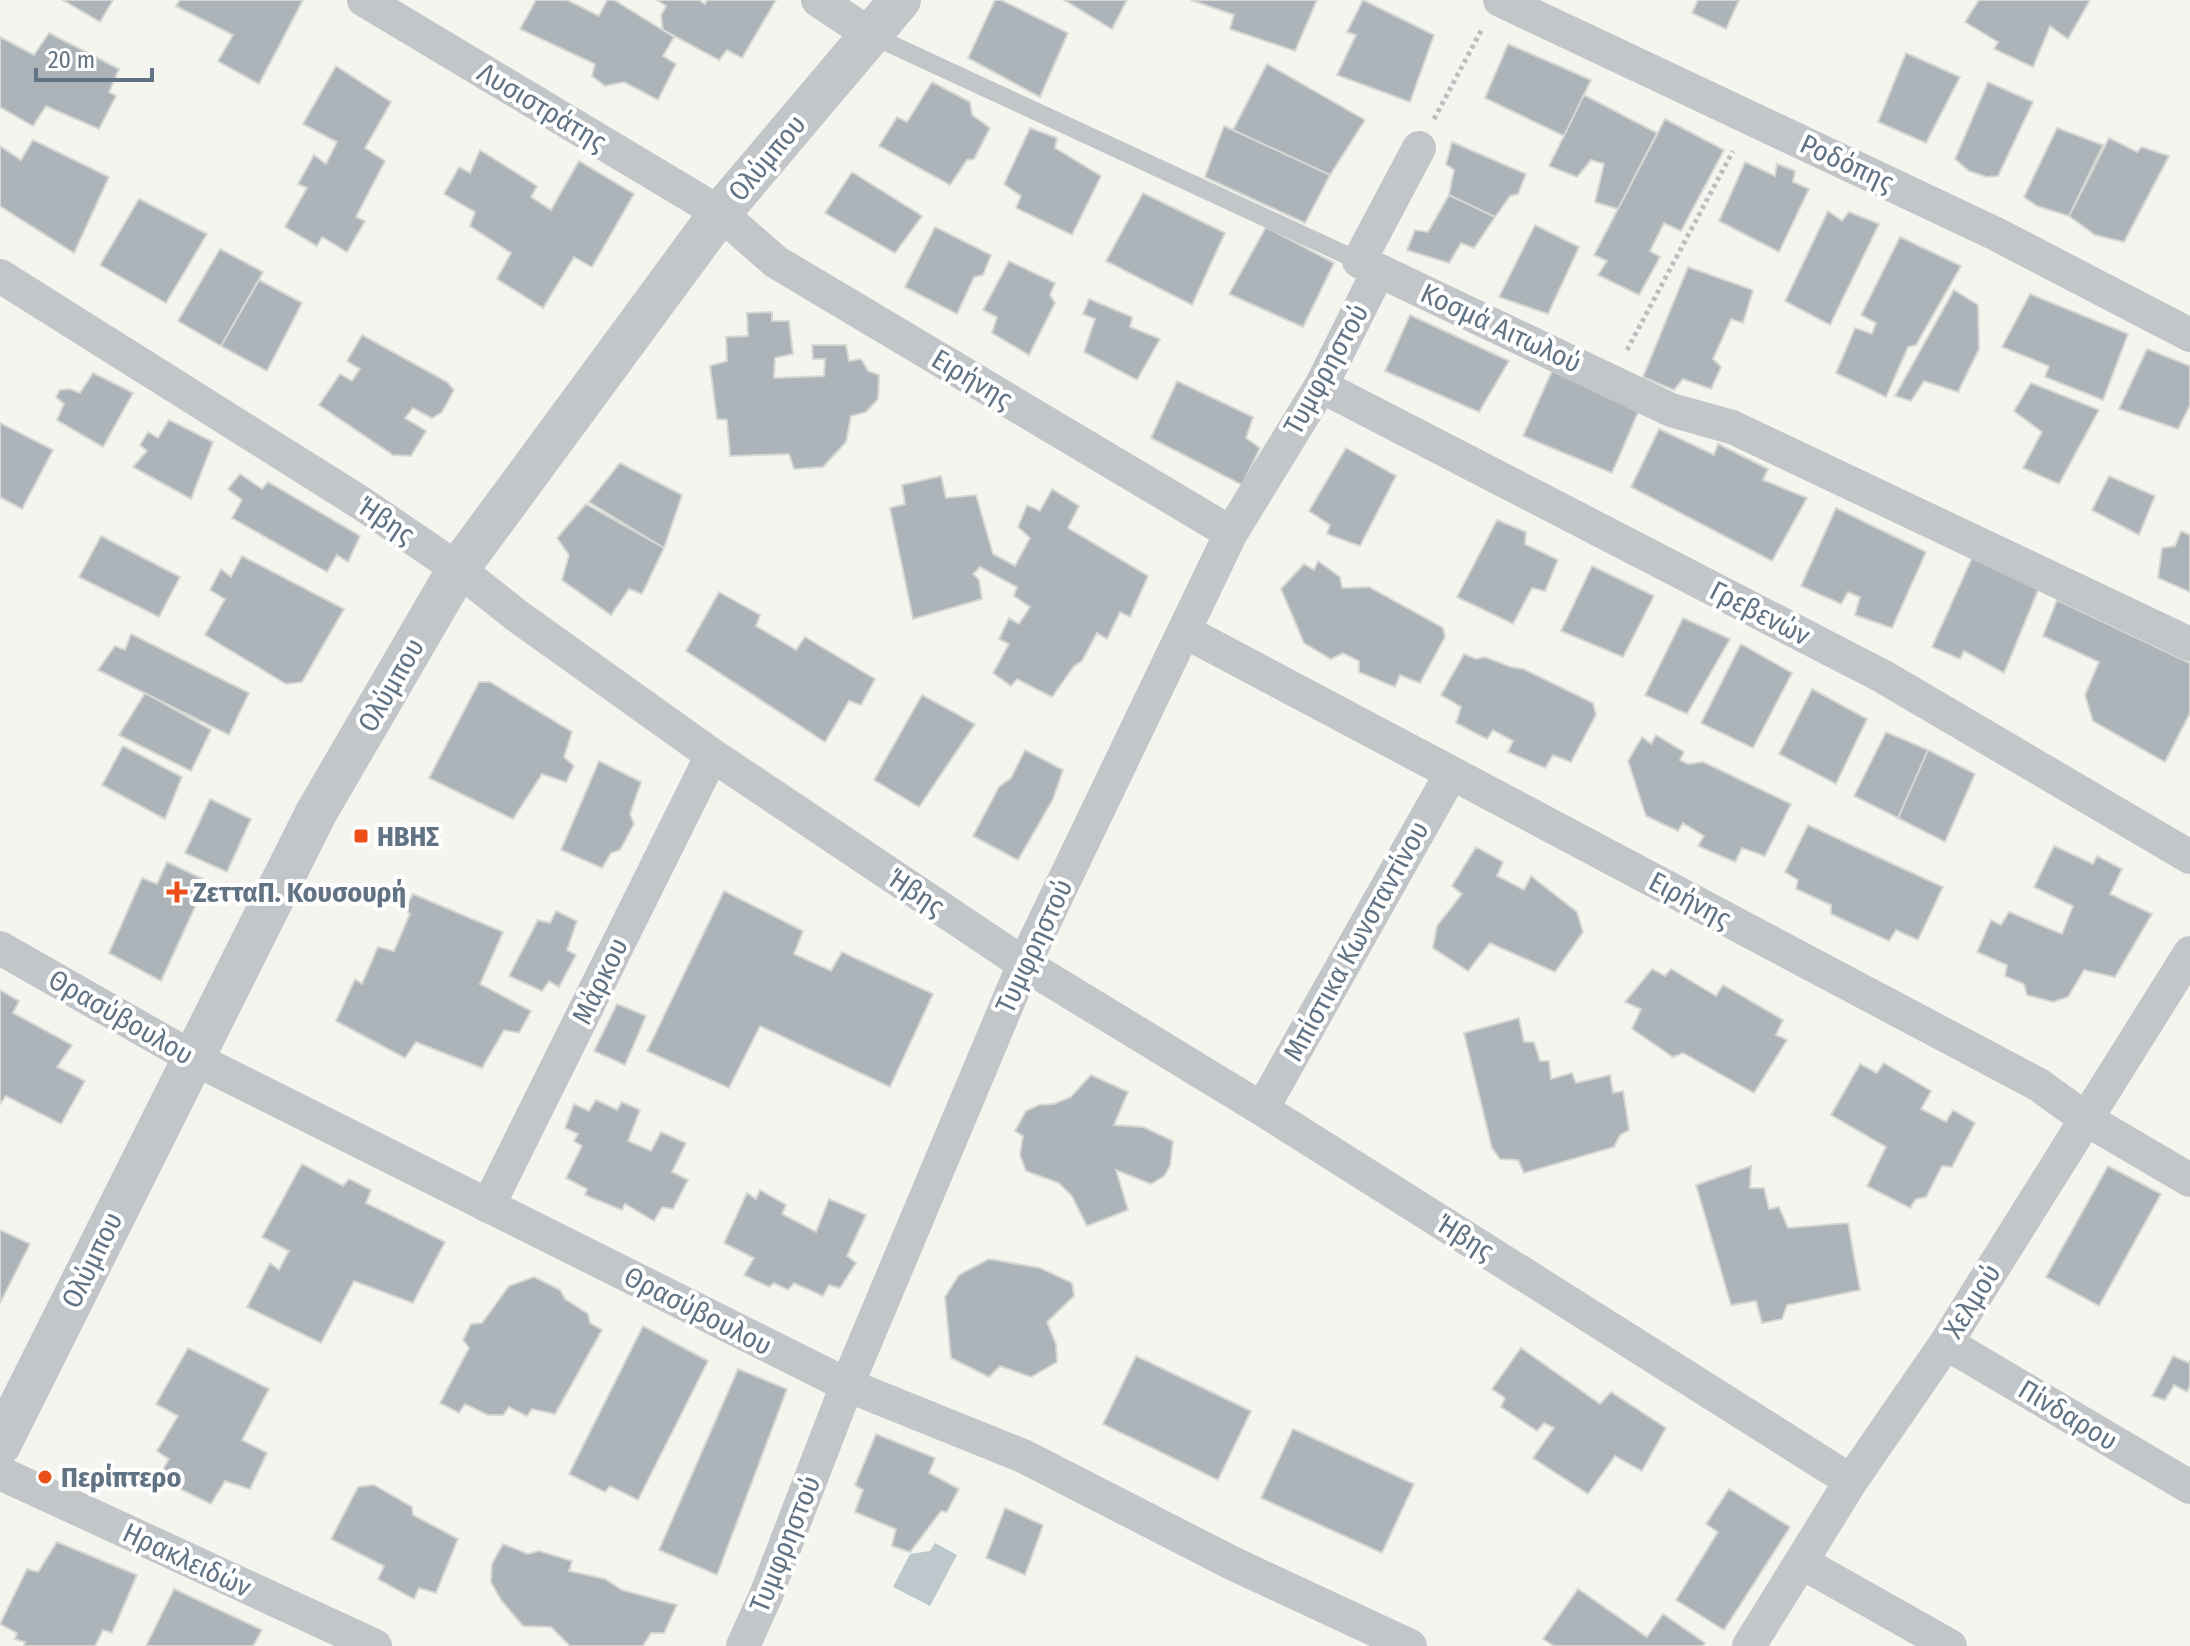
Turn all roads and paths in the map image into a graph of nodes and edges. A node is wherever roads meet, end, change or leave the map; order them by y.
1 (364, 0) edge
2 (818, 0) edge
3 (900, 0) edge
4 (1492, 14) edge
5 (871, 35) junction
6 (1751, 118) junction
7 (1419, 148) joint
8 (720, 213) junction
9 (1368, 266) junction
10 (0, 276) edge
11 (2190, 335) edge
12 (1611, 380) junction
13 (1321, 386) junction
14 (1231, 533) junction
15 (458, 569) junction
16 (1184, 631) junction
17 (2190, 644) edge
18 (712, 755) junction
19 (1451, 774) junction
20 (2190, 857) edge
21 (0, 948) edge
22 (2190, 953) edge
23 (1024, 964) junction
24 (193, 1058) junction
25 (1262, 1109) junction
26 (2086, 1119) junction
27 (2190, 1180) edge
28 (488, 1206) junction
29 (1946, 1343) junction
30 (847, 1385) junction
31 (0, 1445) edge
32 (0, 1473) edge
33 (1851, 1481) junction
34 (2190, 1487) edge
35 (1801, 1562) junction
36 (375, 1646) edge
37 (743, 1646) edge
38 (1410, 1646) edge
39 (1749, 1646) edge
40 (1950, 1646) edge

1 - 8 street, Λυσιστράτης
2 - 5 street, Κοσμά Αιτωλού
3 - 5 street, Ολύμπου
4 - 6 street, Ροδόπης
4 - 7 path
5 - 8 street, Ολύμπου
5 - 9 lane, Κοσμά Αιτωλού
6 - 11 street, Ροδόπης
6 - 12 path
7 - 9 street, Τυμφρηστού
8 - 14 street, Ειρήνης
8 - 15 street, Ολύμπου
9 - 12 street, Κοσμά Αιτωλού
9 - 13 street, Τυμφρηστού
10 - 15 street, Ήβης
12 - 17 street, Κοσμά Αιτωλού
13 - 14 street, Τυμφρηστού
13 - 20 street, Γρεβενών
14 - 16 street, Τυμφρηστού
15 - 18 street, Ήβης
15 - 24 street, Ολύμπου
16 - 19 street, Ειρήνης
16 - 23 street, Τυμφρηστού
18 - 23 street, Ήβης
18 - 28 street, Μάρκου
19 - 25 street, Mπίστικα Κωνσταντίνου
19 - 26 street, Ειρήνης
21 - 24 street, Θρασύβουλου
22 - 26 street, Χελμού
23 - 25 street, Ήβης
23 - 30 street, Τυμφρηστού
24 - 28 street, Θρασύβουλου
24 - 31 street, Ολύμπου
25 - 33 street, Ήβης
26 - 27 street, Ειρήνης
26 - 29 street, Χελμού
28 - 30 street, Θρασύβουλου
29 - 33 street, Χελμού
29 - 34 street, Πίνδαρου
30 - 37 street, Τυμφρηστού
30 - 38 street, Θρασύβουλου
32 - 36 street, Ηρακλειδών
33 - 35 street, Χελμού
35 - 39 street, Χελμού
35 - 40 street

